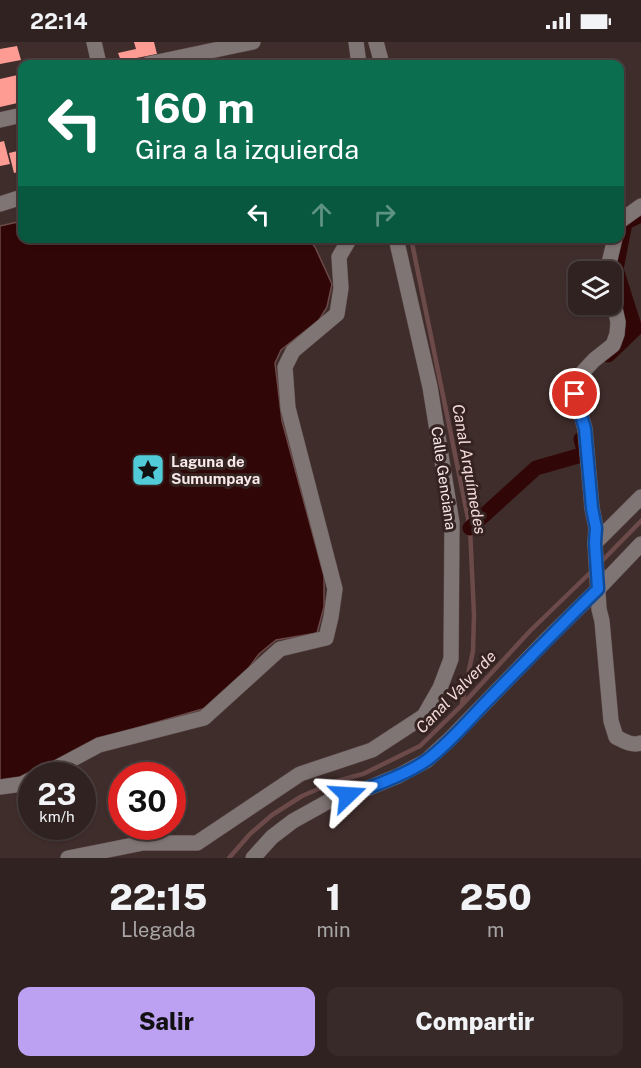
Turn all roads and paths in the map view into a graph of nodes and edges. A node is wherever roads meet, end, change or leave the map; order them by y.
1 (94, 42) edge
2 (253, 42) edge
3 (356, 42) edge
4 (376, 42) edge
5 (216, 46) edge
6 (98, 60) edge
7 (163, 60) edge
8 (358, 60) edge
9 (381, 60) edge
10 (18, 116) edge
11 (0, 120) edge
12 (18, 197) edge
13 (0, 204) edge
14 (641, 206) edge
15 (624, 218) edge
16 (347, 243) edge
17 (397, 243) edge
18 (614, 243) edge
19 (608, 261) edge
20 (616, 315) edge
21 (641, 497) edge
22 (595, 543) junction
23 (641, 543) edge
24 (598, 589) junction
25 (641, 743) edge
26 (67, 762) edge
27 (18, 785) edge
28 (0, 787) edge
29 (68, 858) edge
30 (253, 858) edge

1 - 6 street
2 - 5 street
3 - 8 street
4 - 9 street
5 - 7 street
10 - 11 street
12 - 13 street
14 - 15 street
16 - 26 street
17 - 29 street, Calle Genciana
18 - 19 street
20 - 22 street
21 - 22 street
22 - 24 street
23 - 24 street
24 - 25 street
24 - 30 street
27 - 28 street

